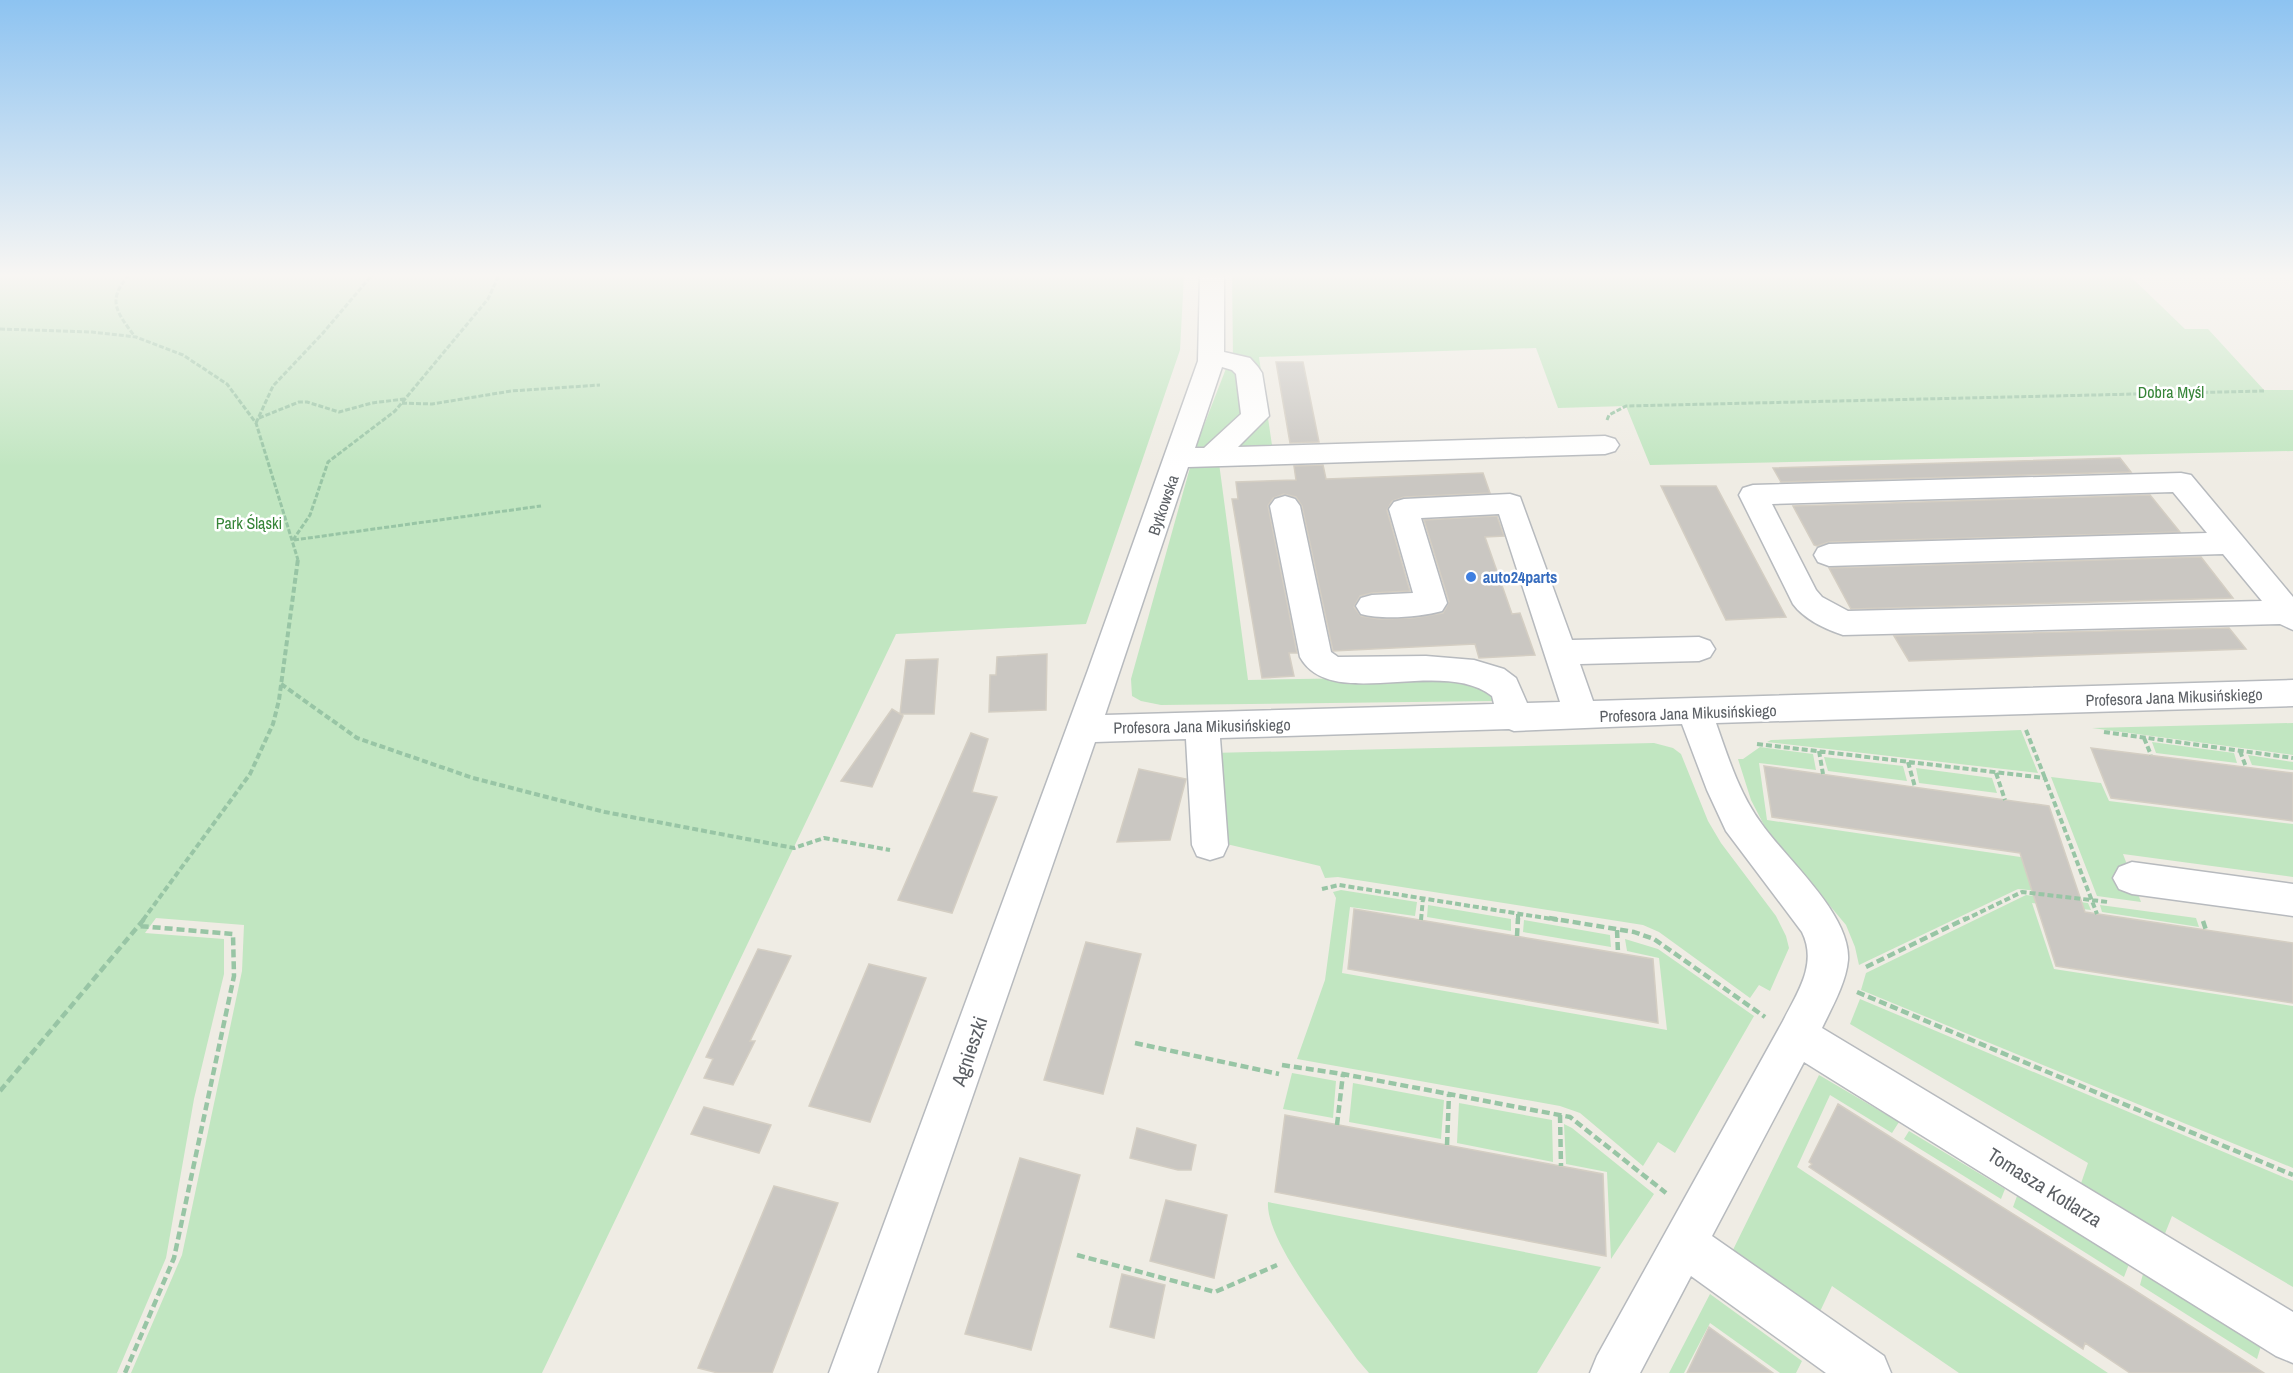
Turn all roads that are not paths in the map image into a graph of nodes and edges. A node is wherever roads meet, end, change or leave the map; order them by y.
1 (1211, 339) edge
2 (1211, 357) junction
3 (1605, 445) road end
4 (1211, 457) junction
5 (1179, 458) junction
6 (1285, 506) dead end
7 (2231, 543) junction
8 (1829, 555) dead end
9 (1372, 606) dead end
10 (2291, 615) edge
11 (1699, 649) dead end
12 (1560, 652) junction
13 (2293, 693) edge
14 (1695, 712) junction
15 (1581, 716) junction
16 (1514, 718) junction
17 (1202, 727) junction
18 (1083, 729) junction
19 (1210, 845) dead end
20 (2123, 890) road end
21 (2293, 900) edge
22 (1797, 1035) junction
23 (1685, 1244) junction
24 (2293, 1339) edge
25 (853, 1373) edge
26 (1614, 1373) edge
27 (1867, 1373) edge

1 - 2 street, Bytkowska
2 - 4 street
2 - 5 street, Bytkowska
3 - 4 street
4 - 5 street
5 - 18 street, Bytkowska
6 - 16 street
7 - 8 street
7 - 10 street
7 - 10 street
9 - 12 street
11 - 12 street
12 - 15 street
13 - 14 street, Profesora Jana Mikusińskiego
14 - 15 street, Profesora Jana Mikusińskiego
14 - 22 street
15 - 16 street, Profesora Jana Mikusińskiego
16 - 17 street, Profesora Jana Mikusińskiego
17 - 18 street, Profesora Jana Mikusińskiego
17 - 19 street
18 - 25 street, Agnieszki
20 - 21 street
22 - 23 street
22 - 24 street, Tomasza Kotlarza
23 - 26 street
23 - 27 street

